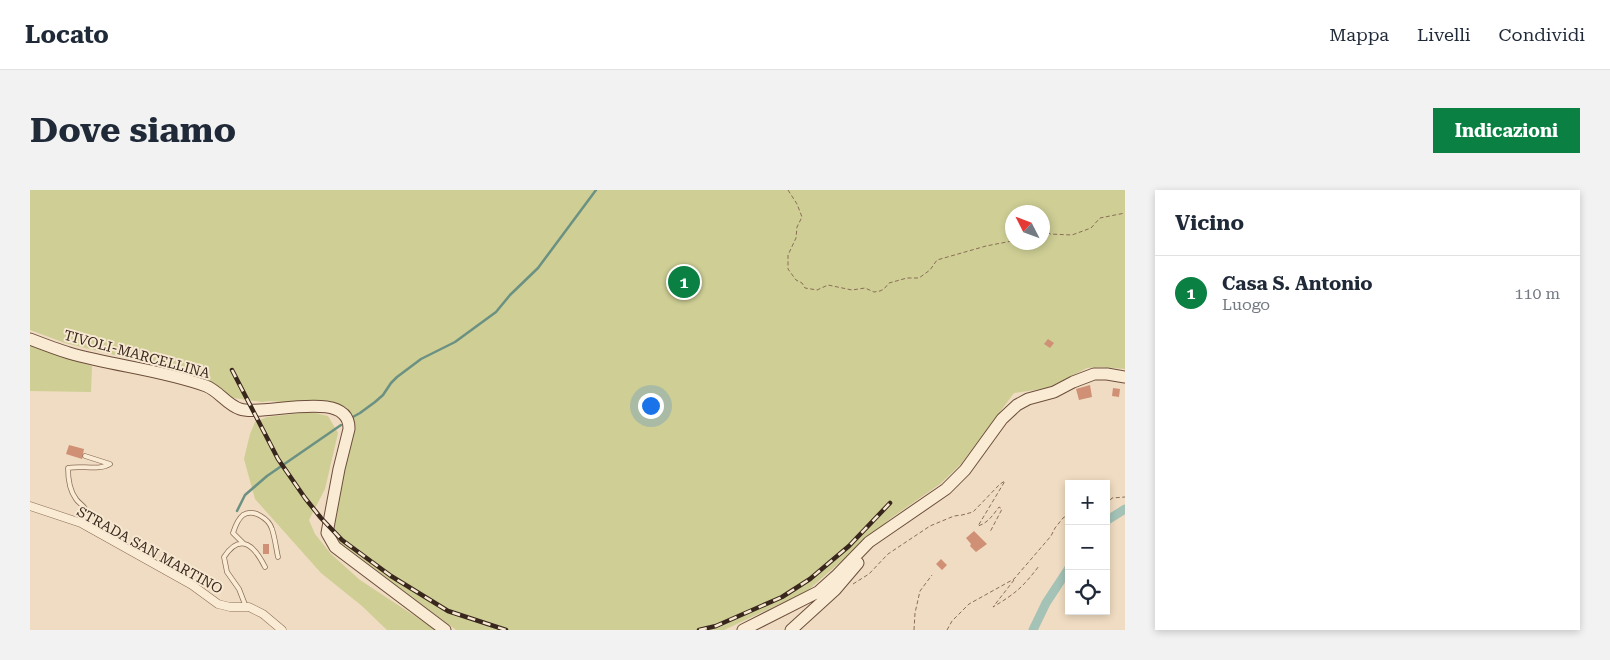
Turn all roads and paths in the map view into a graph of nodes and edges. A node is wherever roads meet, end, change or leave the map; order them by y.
1 (788, 190) edge
2 (1125, 213) edge
3 (1050, 234) edge
4 (1005, 242) edge
5 (30, 339) edge
6 (1125, 377) edge
7 (85, 456) dead end
8 (1125, 497) edge
9 (1110, 502) edge
10 (30, 506) edge
11 (1065, 518) edge
12 (83, 524) junction
13 (990, 532) dead end
14 (878, 535) junction
15 (243, 543) junction
16 (278, 557) dead end
17 (1039, 566) dead end
18 (265, 567) dead end
19 (932, 574) dead end
20 (1014, 579) junction
21 (852, 586) dead end
22 (246, 607) junction
23 (282, 630) edge
24 (446, 630) edge
25 (743, 630) edge
26 (791, 630) edge
27 (914, 630) edge
28 (947, 630) edge

1 - 4 path
2 - 3 path
5 - 24 main road, TIVOLI-MARCELLINA
6 - 14 main road
7 - 12 lane
8 - 9 path
10 - 12 street, STRADA SAN MARTINO
11 - 20 path
12 - 22 street, STRADA SAN MARTINO
13 - 21 path
14 - 25 main road
14 - 26 main road
15 - 16 lane
15 - 18 lane
15 - 22 lane
17 - 20 path
19 - 27 path
20 - 28 path
22 - 23 street, STRADA SAN MARTINO

